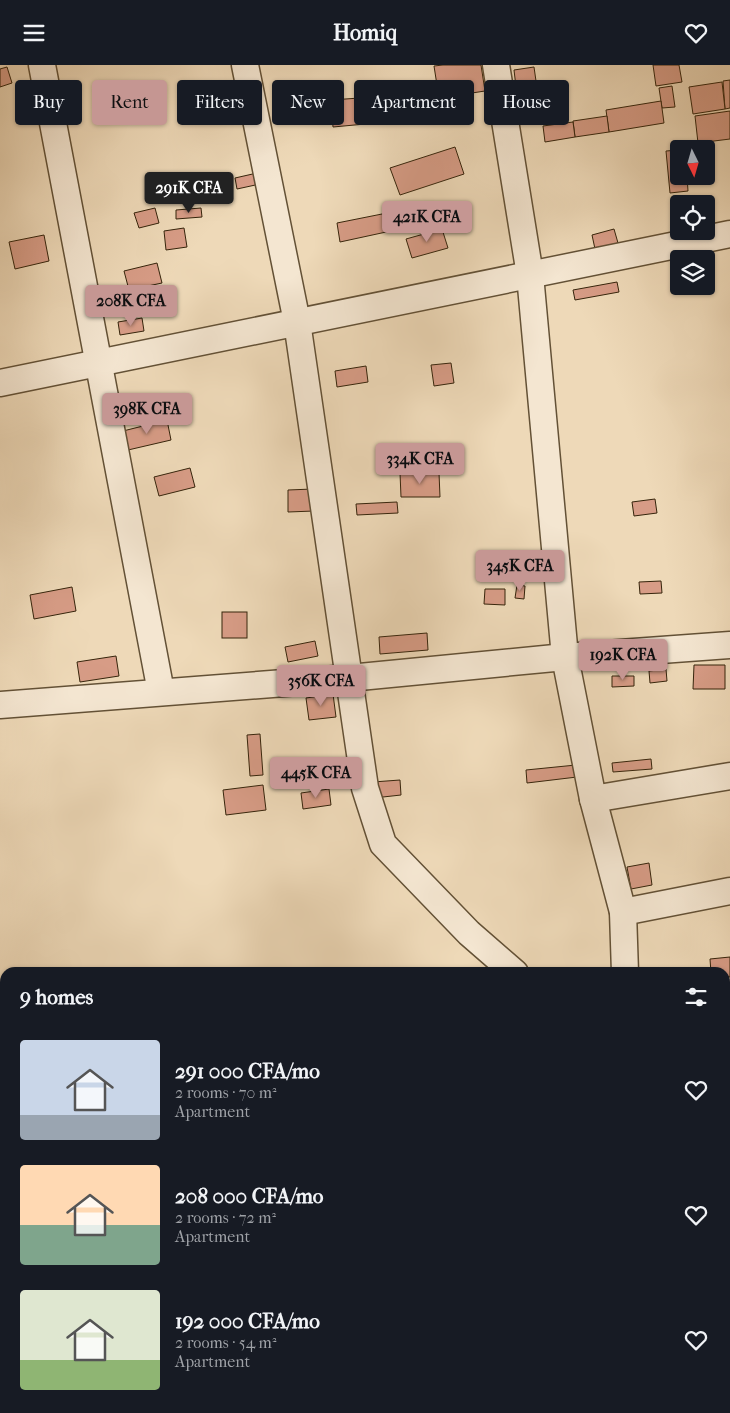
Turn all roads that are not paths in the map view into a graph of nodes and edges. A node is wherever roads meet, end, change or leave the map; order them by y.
1 (42, 65) edge
2 (245, 65) edge
3 (496, 65) edge
4 (730, 234) edge
5 (530, 275) junction
6 (297, 322) junction
7 (97, 363) junction
8 (0, 383) edge
9 (730, 645) edge
10 (565, 657) junction
11 (349, 678) junction
12 (161, 692) junction
13 (0, 705) edge
14 (730, 776) edge
15 (592, 799) junction
16 (730, 891) edge
17 (623, 912) junction
18 (508, 967) edge
19 (625, 967) edge

1 - 7 street
2 - 6 street
3 - 5 street
4 - 5 street
5 - 6 street
5 - 10 street
6 - 7 street
6 - 11 street
7 - 8 street
7 - 12 street
9 - 10 street
10 - 11 street
10 - 15 street
11 - 12 street
11 - 18 street
12 - 13 street
14 - 15 street
15 - 17 street
16 - 17 street
17 - 19 street

